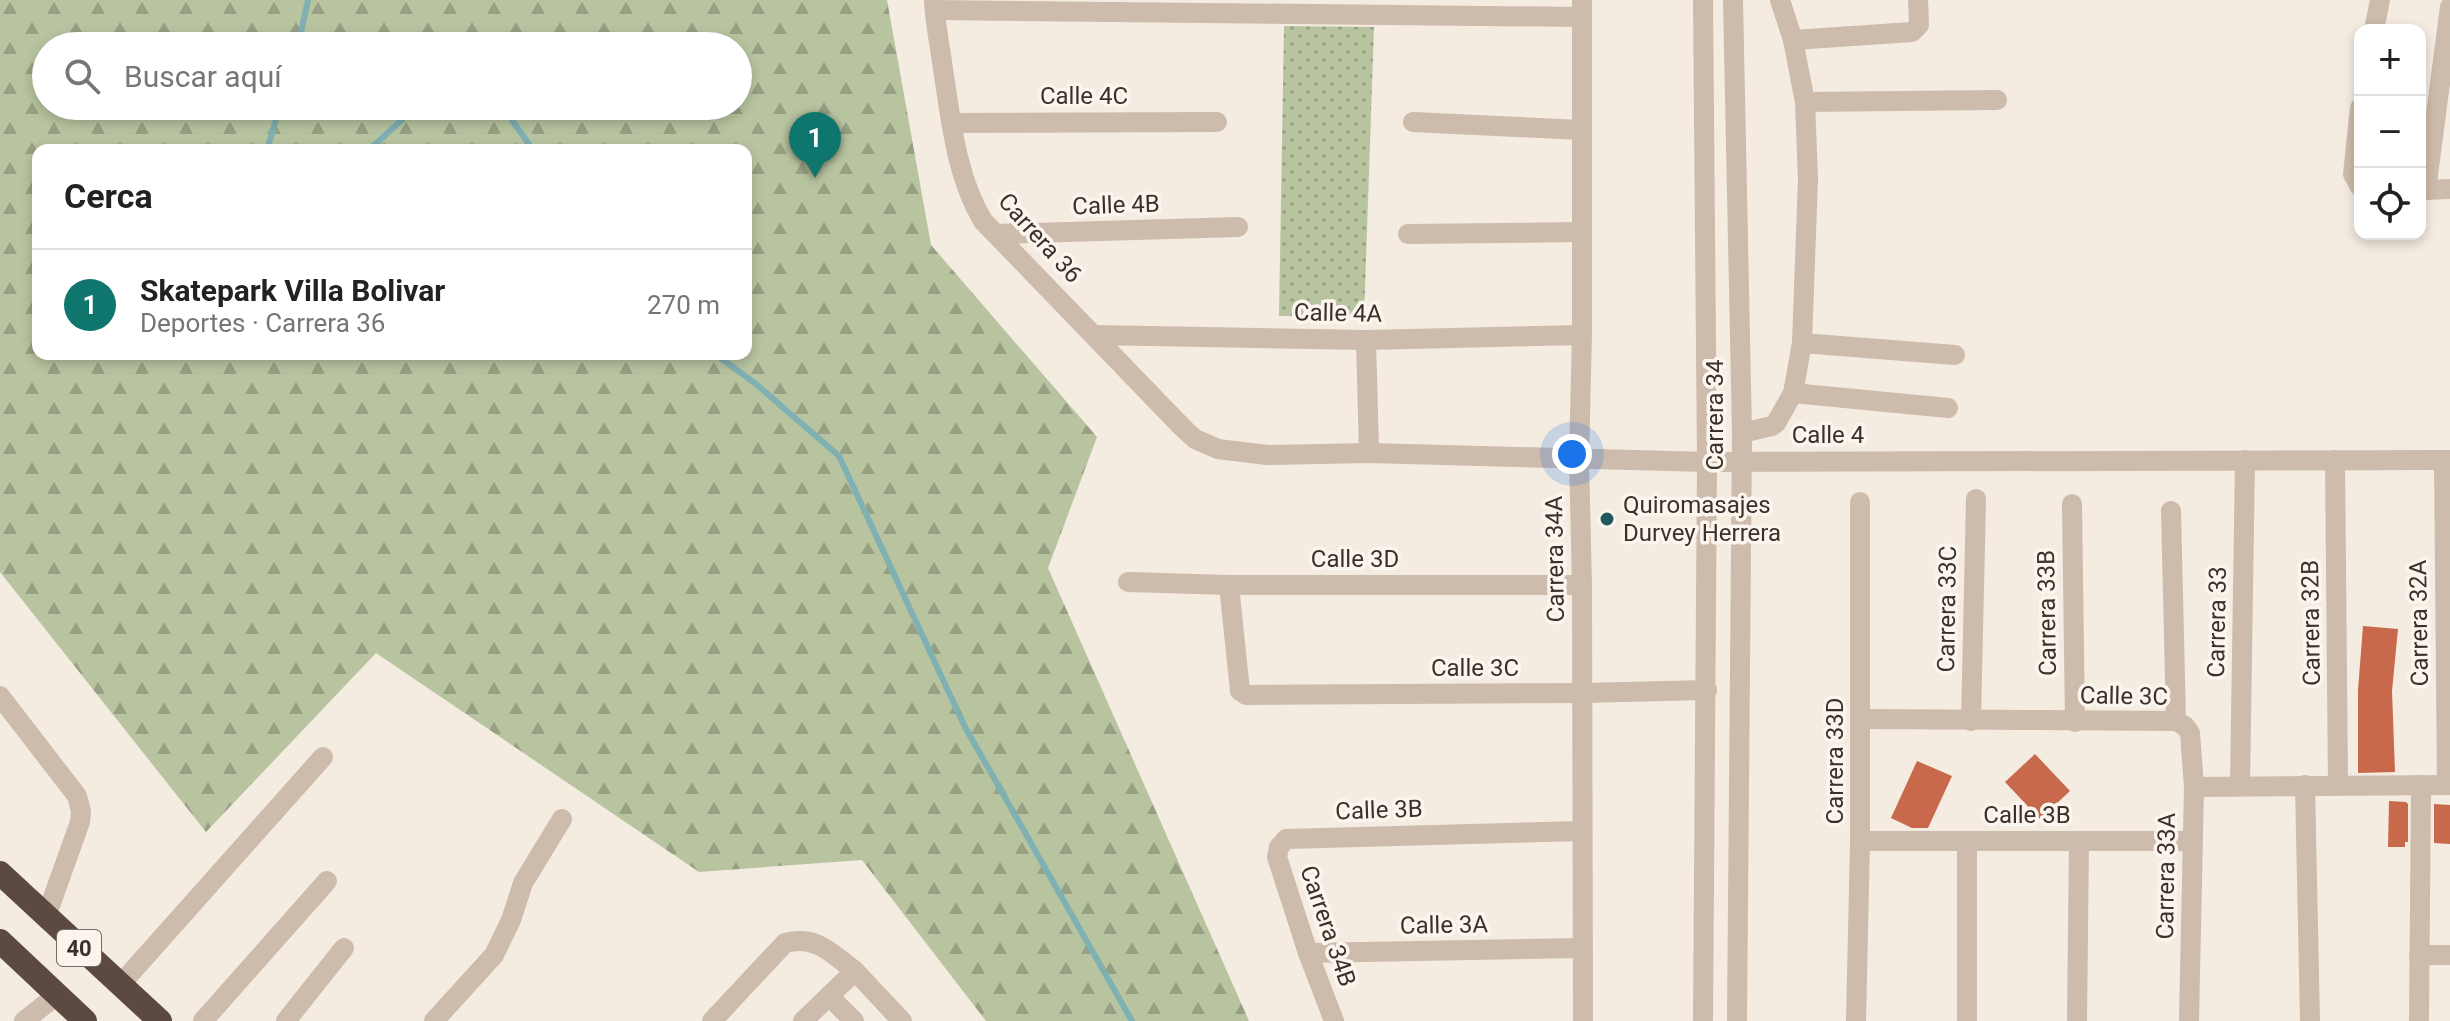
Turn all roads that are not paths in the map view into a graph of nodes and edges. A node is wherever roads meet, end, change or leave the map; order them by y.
1 (1703, 0) edge
2 (1733, 0) edge
3 (1780, 0) edge
4 (1918, 0) edge
5 (2380, 0) edge
6 (935, 5) edge
7 (1272, 7) edge
8 (2450, 7) edge
9 (1582, 8) edge
10 (2375, 24) edge
11 (1793, 40) junction
12 (1997, 100) dead end
13 (1805, 102) junction
14 (1217, 122) dead end
15 (1413, 122) dead end
16 (952, 123) junction
17 (1581, 130) junction
18 (2426, 170) edge
19 (2450, 189) edge
20 (2426, 190) edge
21 (1238, 227) dead end
22 (1581, 232) junction
23 (996, 234) junction
24 (1408, 234) dead end
25 (1094, 335) junction
26 (1582, 335) junction
27 (1366, 340) junction
28 (1802, 343) junction
29 (1955, 355) dead end
30 (1793, 393) junction
31 (1948, 408) dead end
32 (1742, 433) junction
33 (1208, 446) joint
34 (1369, 453) junction
35 (1579, 457) junction
36 (2245, 460) junction
37 (2335, 460) junction
38 (2447, 460) edge
39 (1741, 461) junction
40 (1707, 462) junction
41 (1976, 499) dead end
42 (1860, 502) dead end
43 (2072, 504) dead end
44 (2171, 511) dead end
45 (1128, 582) dead end
46 (1229, 585) junction
47 (1582, 585) junction
48 (1707, 690) junction
49 (1582, 693) junction
50 (0, 696) edge
51 (1861, 719) junction
52 (1971, 721) junction
53 (2075, 722) junction
54 (2183, 727) junction
55 (323, 757) dead end
56 (2240, 785) junction
57 (2305, 785) junction
58 (2338, 785) junction
59 (2421, 785) junction
60 (2449, 785) edge
61 (2194, 787) junction
62 (562, 819) dead end
63 (1581, 831) junction
64 (1860, 841) junction
65 (1967, 841) junction
66 (2079, 841) junction
67 (2193, 841) junction
68 (1279, 847) joint
69 (0, 873) edge
70 (327, 881) dead end
71 (46, 917) junction
72 (0, 941) edge
73 (344, 948) dead end
74 (1581, 948) junction
75 (1308, 953) junction
76 (2419, 955) junction
77 (2450, 955) edge
78 (855, 971) junction
79 (120, 985) junction
80 (57, 995) junction
81 (829, 996) junction
82 (24, 1021) edge
83 (85, 1021) edge
84 (160, 1021) edge
85 (203, 1021) edge
86 (286, 1021) edge
87 (434, 1021) edge
88 (712, 1021) edge
89 (803, 1021) edge
90 (854, 1021) edge
91 (902, 1021) edge
92 (1334, 1021) edge
93 (1583, 1021) edge
94 (1703, 1021) edge
95 (1737, 1021) edge
96 (1856, 1021) edge
97 (1967, 1021) edge
98 (2077, 1021) edge
99 (2189, 1021) edge
100 (2310, 1021) edge
101 (2419, 1021) edge

1 - 40 street, Carrera 34
2 - 32 street, Carrera 34
3 - 11 street
4 - 11 street
5 - 10 street
6 - 7 street
6 - 16 street, Carrera 36
7 - 9 street
8 - 18 street
9 - 17 street, Carrera 34A
11 - 13 street
12 - 13 street
13 - 28 street
14 - 16 street, Calle 4C
15 - 17 street
16 - 23 street, Carrera 36
17 - 22 street, Carrera 34A
19 - 20 street
21 - 23 street, Calle 4B
22 - 24 street
22 - 26 street, Carrera 34A
23 - 25 street, Carrera 36
25 - 27 street, Calle 4A
25 - 33 street, Carrera 36
26 - 27 street, Calle 4A
26 - 35 street, Carrera 34A
27 - 34 street
28 - 29 street
28 - 30 street
30 - 31 street
30 - 32 street
32 - 39 street, Carrera 34
33 - 34 street, Calle 4
34 - 35 street, Calle 4
35 - 40 street, Calle 4
35 - 47 street, Carrera 34A
36 - 37 street, Calle 4
36 - 39 street, Calle 4
36 - 56 street, Carrera 33
37 - 38 street, Calle 4
37 - 58 street, Carrera 32B
38 - 60 street, Carrera 32A
39 - 40 street, Calle 4
39 - 95 street, Carrera 34
40 - 48 street, Carrera 34
41 - 52 street, Carrera 33C
42 - 51 street, Carrera 33D
43 - 53 street, Carrera 33B
44 - 54 street, Carrera 33A
45 - 46 street, Calle 3D
46 - 47 street, Calle 3D
46 - 49 street, Calle 3C
47 - 49 street, Carrera 34A
48 - 49 street, Calle 3C
48 - 94 street, Carrera 34
49 - 63 street, Carrera 34A
50 - 71 street
51 - 52 street, Calle 3C
51 - 64 street, Carrera 33D
52 - 53 street, Calle 3C
53 - 54 street, Calle 3C
54 - 61 street, Carrera 33A
55 - 79 street
56 - 57 street
56 - 61 street
57 - 58 street
57 - 100 street
58 - 59 street
59 - 60 street
59 - 76 street
61 - 67 street, Carrera 33A
62 - 87 street
63 - 68 street, Calle 3B
63 - 74 street, Carrera 34A
64 - 65 street, Calle 3B
64 - 96 street, Carrera 33D
65 - 66 street, Calle 3B
65 - 97 street
66 - 67 street, Calle 3B
66 - 98 street
67 - 99 street, Carrera 33A
68 - 75 street, Carrera 34B
69 - 71 highway, 40
70 - 85 street
71 - 79 highway, 40
72 - 80 highway, 40
73 - 86 street
74 - 75 street, Calle 3A
74 - 93 street, Carrera 34A
75 - 92 street, Carrera 34B
76 - 77 street
76 - 101 street
78 - 81 street
78 - 88 street
78 - 91 street
79 - 84 highway, 40
80 - 82 street
80 - 83 highway, 40
81 - 89 street
81 - 90 street

